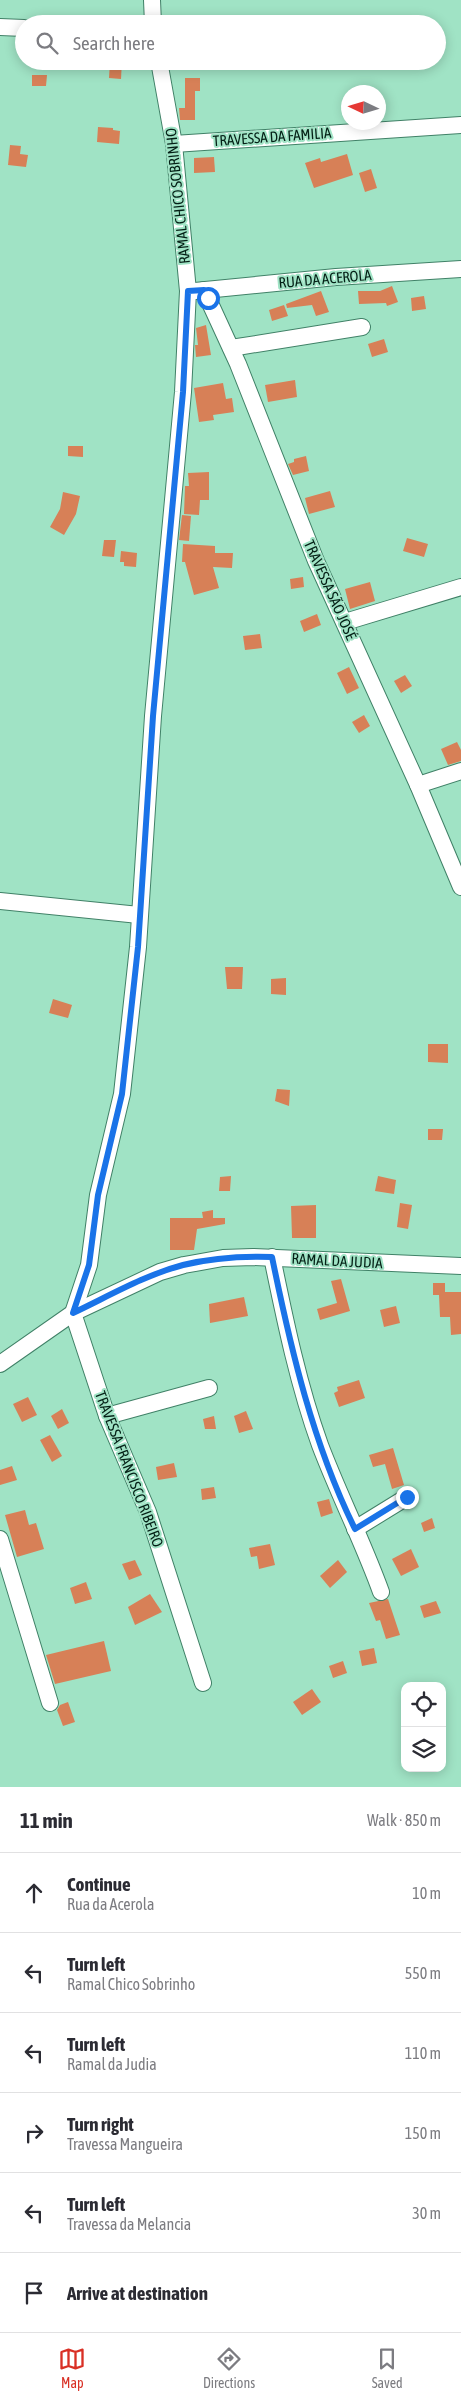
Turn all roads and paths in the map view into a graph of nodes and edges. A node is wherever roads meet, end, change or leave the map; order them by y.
1 (152, 0) edge
2 (153, 15) edge
3 (0, 27) edge
4 (15, 28) edge
5 (161, 70) edge
6 (461, 126) edge
7 (174, 144) junction
8 (461, 269) edge
9 (196, 290) junction
10 (362, 327) dead end
11 (231, 348) junction
12 (461, 587) edge
13 (345, 622) junction
14 (461, 770) edge
15 (418, 785) junction
16 (461, 887) edge
17 (0, 901) edge
18 (140, 915) junction
19 (272, 1257) junction
20 (461, 1266) edge
21 (73, 1313) junction
22 (0, 1364) edge
23 (209, 1388) dead end
24 (107, 1416) junction
25 (407, 1497) dead end
26 (355, 1529) junction
27 (0, 1539) edge
28 (381, 1592) dead end
29 (203, 1683) dead end
30 (50, 1703) dead end

1 - 2 street
3 - 4 street
5 - 7 street, RAMAL CHICO SOBRINHO
6 - 7 street, TRAVESSA DA FAMILIA
7 - 9 street, RAMAL CHICO SOBRINHO
8 - 9 street, RUA DA ACEROLA
9 - 11 street, TRAVESSA SÃO JOSÉ
9 - 18 street, RAMAL CHICO SOBRINHO
10 - 11 street
11 - 13 street, TRAVESSA SÃO JOSÉ
12 - 13 street
13 - 15 street, TRAVESSA SÃO JOSÉ
14 - 15 street
15 - 16 street, TRAVESSA SÃO JOSÉ
17 - 18 street
18 - 21 street, RAMAL CHICO SOBRINHO
19 - 20 street, RAMAL DA JUDIA
19 - 21 street, RAMAL DA JUDIA
19 - 26 street
21 - 22 street, RAMAL DA JUDIA
21 - 24 street, TRAVESSA FRANCISCO RIBEIRO
23 - 24 street
24 - 29 street, TRAVESSA FRANCISCO RIBEIRO
25 - 26 street
26 - 28 street
27 - 30 street

